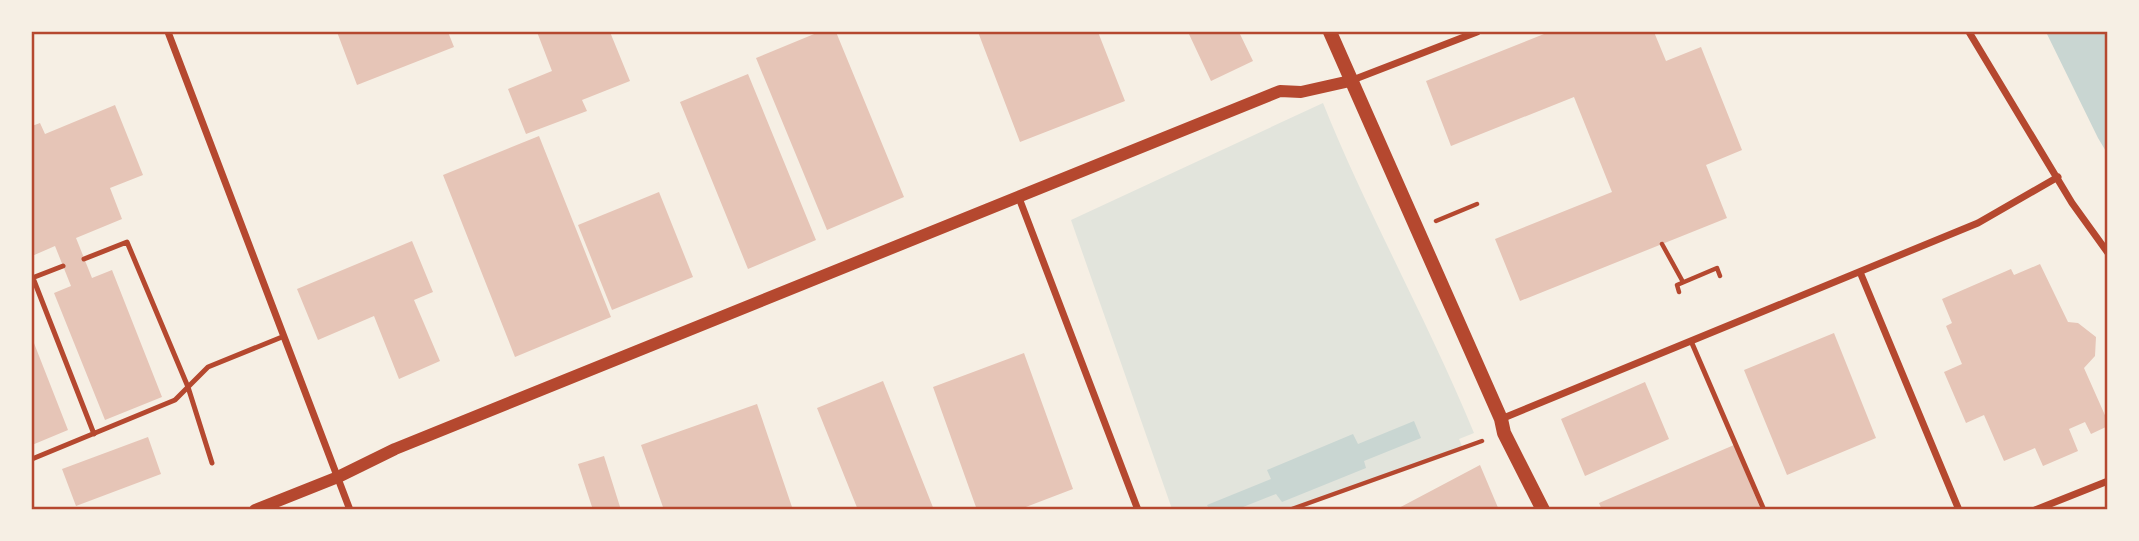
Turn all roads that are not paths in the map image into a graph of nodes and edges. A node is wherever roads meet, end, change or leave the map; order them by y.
1 (168, 32) edge
2 (1330, 32) edge
3 (1477, 32) edge
4 (1969, 32) edge
5 (1350, 81) junction
6 (2058, 177) junction
7 (1019, 198) junction
8 (2108, 253) edge
9 (84, 258) dead end
10 (63, 265) dead end
11 (1860, 272) junction
12 (32, 278) edge
13 (282, 337) junction
14 (1691, 341) junction
15 (188, 387) junction
16 (1502, 426) junction
17 (94, 434) junction
18 (32, 459) edge
19 (212, 463) dead end
20 (338, 477) junction
21 (2108, 481) edge
22 (255, 509) edge
23 (350, 509) edge
24 (1138, 509) edge
25 (1543, 509) edge
26 (1764, 509) edge
27 (1959, 509) edge
28 (2035, 509) edge

1 - 13 street
2 - 5 main road
3 - 5 street
4 - 6 street
5 - 7 street
5 - 16 main road
6 - 8 street
6 - 11 street
7 - 20 street
7 - 24 street
9 - 15 lane
10 - 12 lane
11 - 14 street
11 - 27 street
12 - 17 lane
13 - 15 lane
13 - 20 street
14 - 16 street
14 - 26 lane
15 - 17 lane
15 - 19 lane
16 - 25 main road
17 - 18 lane
20 - 22 street
20 - 23 street
21 - 28 street

